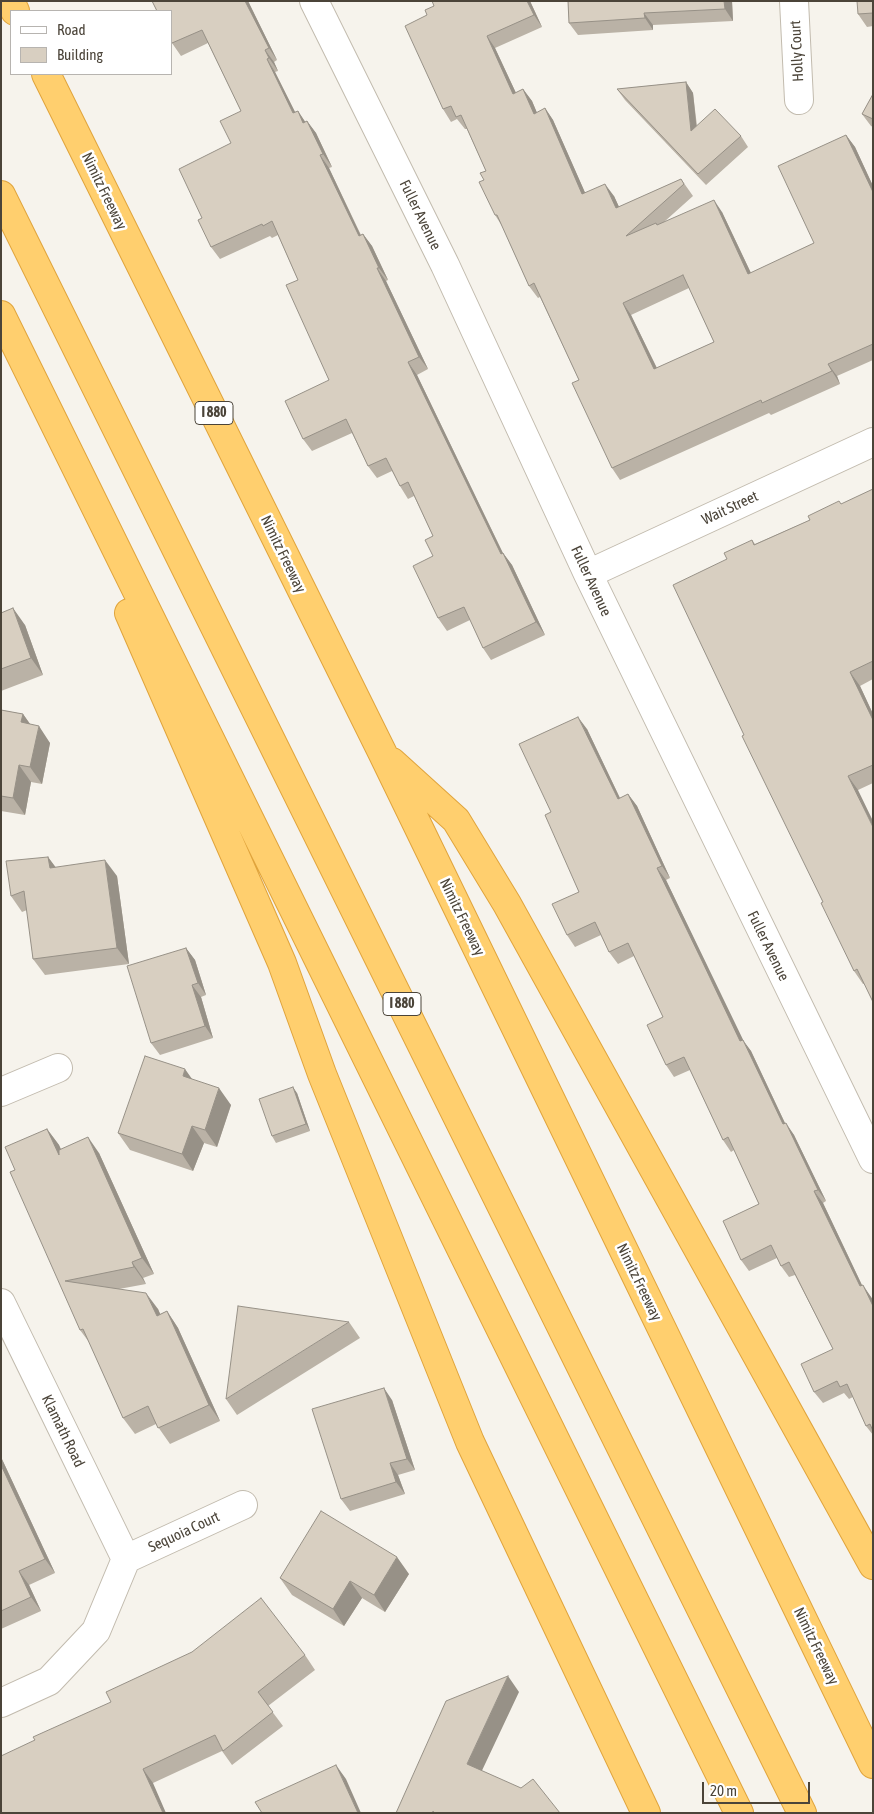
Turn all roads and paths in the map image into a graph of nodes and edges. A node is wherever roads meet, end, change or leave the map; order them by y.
1 (314, 1) edge
2 (794, 1) edge
3 (46, 75) edge
4 (799, 100) dead end
5 (1, 195) edge
6 (1, 315) edge
7 (1, 324) edge
8 (873, 442) edge
9 (588, 574) junction
10 (382, 752) junction
11 (58, 1068) dead end
12 (1, 1092) edge
13 (873, 1160) edge
14 (1, 1303) edge
15 (243, 1505) dead end
16 (126, 1559) junction
17 (873, 1565) edge
18 (1, 1703) edge
19 (873, 1764) edge
20 (646, 1813) edge
21 (739, 1813) edge
22 (802, 1813) edge

1 - 9 street, Fuller Avenue
2 - 4 street, Holly Court
3 - 10 highway, Nimitz Freeway / I 880
5 - 22 highway, I 880
6 - 21 highway
7 - 20 highway
8 - 9 street, Wait Street
9 - 13 street, Fuller Avenue
10 - 17 highway
10 - 19 highway, Nimitz Freeway / I 880
11 - 12 street
14 - 16 street, Klamath Road
15 - 16 street, Sequoia Court
16 - 18 street

